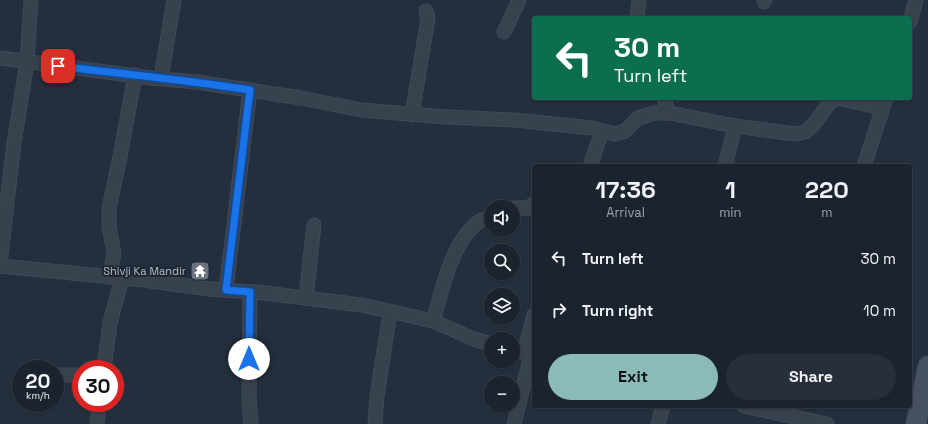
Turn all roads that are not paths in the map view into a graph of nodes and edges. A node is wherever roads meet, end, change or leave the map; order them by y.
1 (31, 0) edge
2 (174, 0) edge
3 (519, 0) edge
4 (639, 0) edge
5 (916, 0) edge
6 (426, 11) dead end
7 (637, 16) edge
8 (912, 16) edge
9 (504, 32) dead end
10 (0, 58) edge
11 (27, 62) junction
12 (135, 75) junction
13 (161, 78) junction
14 (250, 90) junction
15 (665, 100) edge
16 (833, 100) edge
17 (856, 100) edge
18 (884, 103) edge
19 (667, 113) junction
20 (412, 115) junction
21 (735, 126) junction
22 (602, 131) junction
23 (591, 164) edge
24 (726, 164) edge
25 (865, 164) edge
26 (532, 205) edge
27 (520, 208) edge
28 (484, 220) edge
29 (314, 225) dead end
30 (0, 265) edge
31 (116, 278) junction
32 (226, 290) junction
33 (250, 292) junction
34 (306, 298) junction
35 (390, 312) junction
36 (433, 321) junction
37 (532, 324) edge
38 (484, 342) edge
39 (525, 356) edge
40 (105, 360) edge
41 (928, 366) edge
42 (662, 408) edge
43 (755, 408) edge
44 (98, 412) edge
45 (800, 416) edge
46 (97, 424) edge
47 (251, 424) edge
48 (375, 424) edge
49 (514, 424) edge
50 (658, 424) edge
51 (827, 424) edge
52 (916, 424) edge

1 - 11 street
2 - 13 street
3 - 9 street
4 - 7 street
5 - 8 street
6 - 20 street
10 - 11 street
11 - 12 street
11 - 30 street
12 - 13 street
12 - 31 street
13 - 14 street
14 - 20 street
14 - 32 street
15 - 19 street
16 - 21 street
17 - 18 street
18 - 25 street
19 - 21 street
19 - 22 street
20 - 22 street
21 - 24 street
22 - 23 street
26 - 27 street
28 - 36 street
29 - 34 street
30 - 31 street
31 - 32 street
31 - 40 street
32 - 33 street
33 - 34 street
33 - 47 street
34 - 35 street
35 - 36 street
35 - 48 street
36 - 38 street
37 - 39 street
39 - 49 street
41 - 52 street
42 - 50 street
43 - 45 street
44 - 46 street
45 - 51 street

